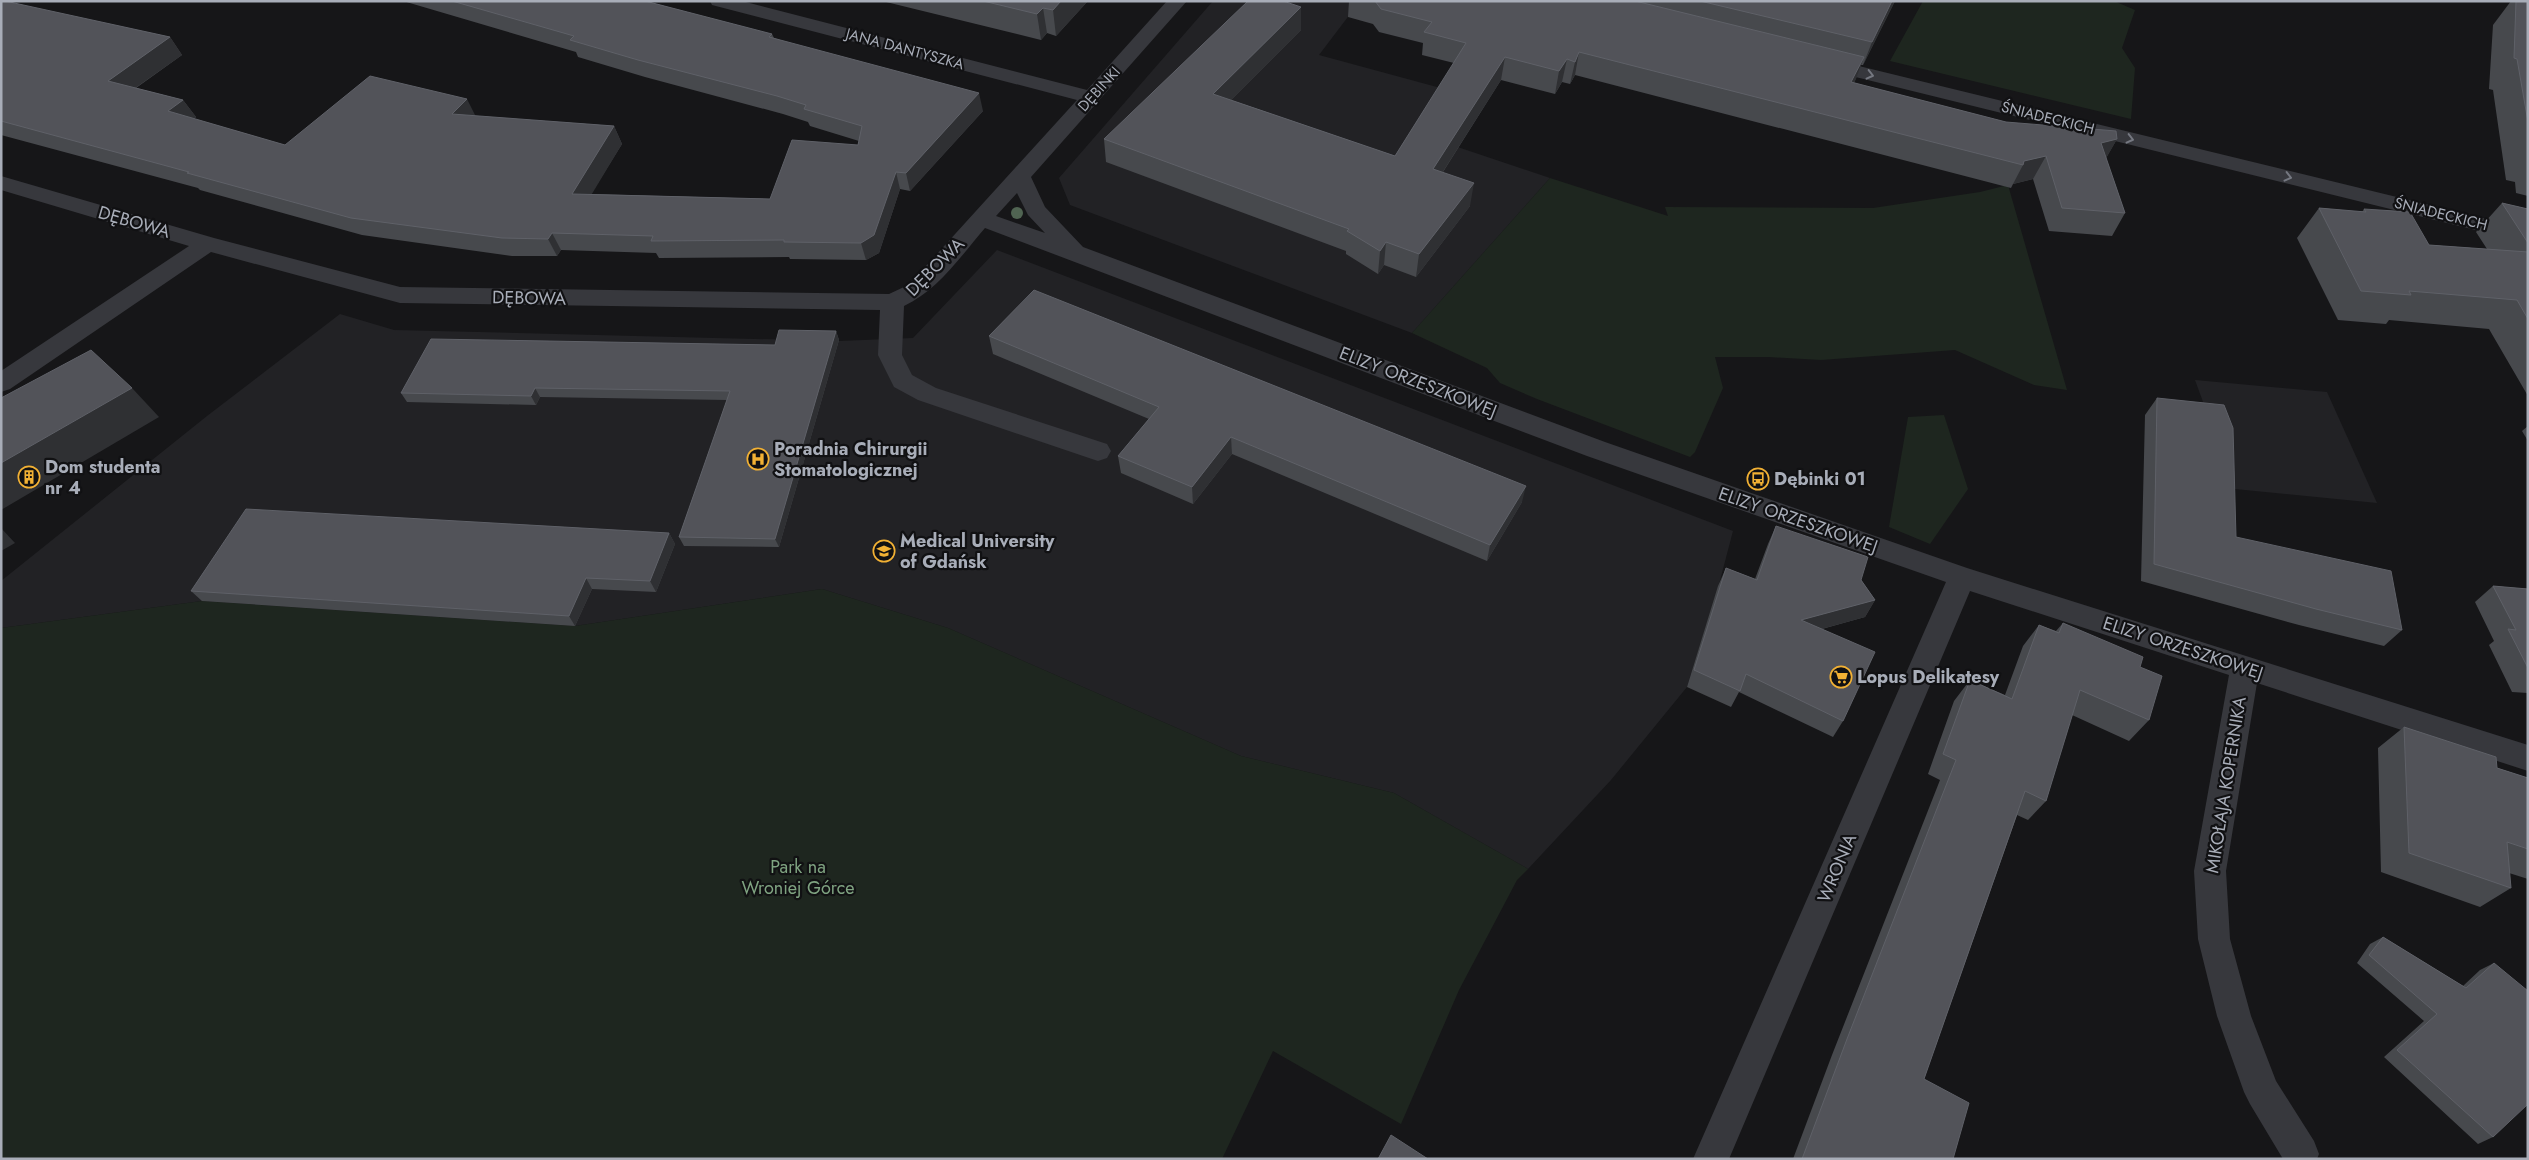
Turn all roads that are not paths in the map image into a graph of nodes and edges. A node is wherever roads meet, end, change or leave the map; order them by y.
1 (719, 1) edge
2 (1178, 1) edge
3 (1804, 59) edge
4 (1091, 97) junction
5 (1020, 177) junction
6 (1, 183) edge
7 (981, 219) junction
8 (2528, 236) edge
9 (208, 244) junction
10 (1079, 254) junction
11 (892, 302) junction
12 (1, 383) edge
13 (1098, 451) dead end
14 (1962, 577) junction
15 (2244, 668) junction
16 (2528, 758) edge
17 (2301, 1154) dead end
18 (1711, 1159) edge

1 - 4 street, JANA DANTYSZKA
2 - 4 street, DĘBINKI
3 -> 8 street, ŚNIADECKICH
4 - 5 street, DĘBINKI
5 - 7 street, DĘBOWA
5 - 10 street, ELIZY ORZESZKOWEJ
6 - 9 street, DĘBOWA
7 - 10 street, ELIZY ORZESZKOWEJ
7 - 11 street, DĘBOWA
9 - 11 street, DĘBOWA
9 - 12 street
10 - 14 street, ELIZY ORZESZKOWEJ
11 - 13 street
14 - 15 street, ELIZY ORZESZKOWEJ
14 - 18 street, WRONIA
15 - 16 street, ELIZY ORZESZKOWEJ
15 - 17 street, MIKOŁAJA KOPERNIKA

